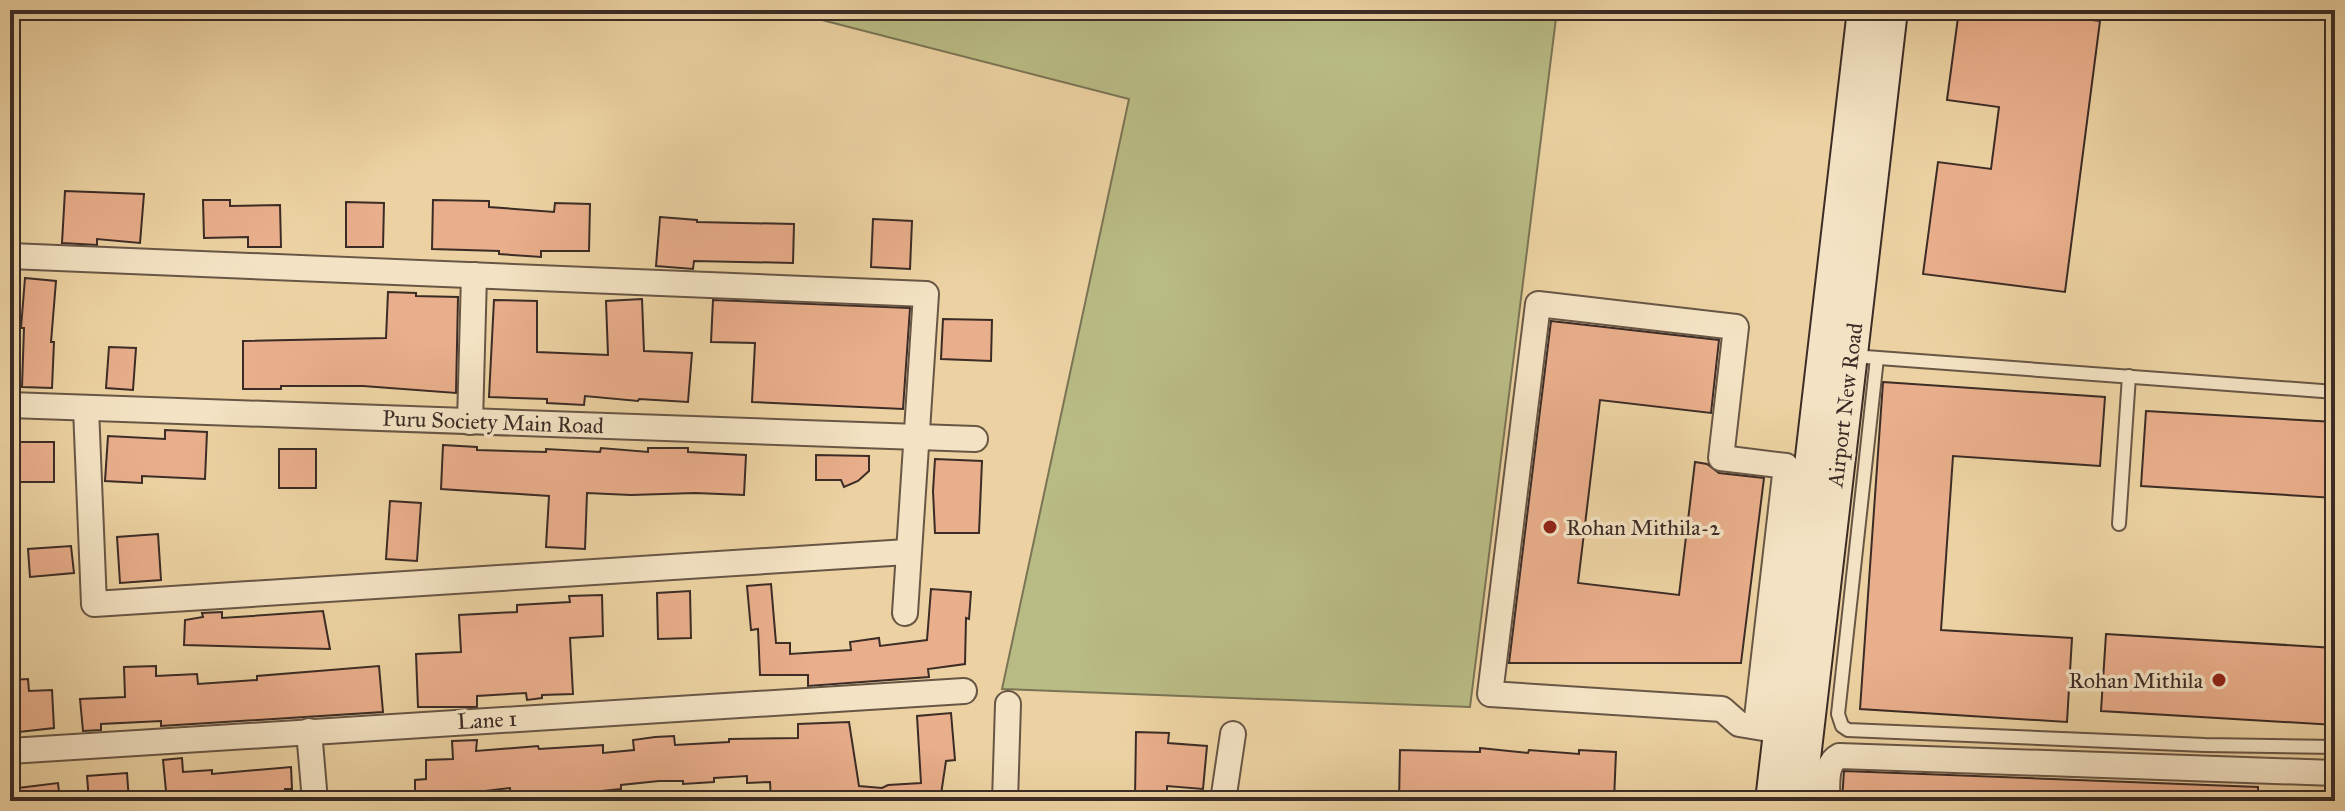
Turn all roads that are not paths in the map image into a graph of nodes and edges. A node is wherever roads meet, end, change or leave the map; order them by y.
1 (1864, 10) edge
2 (1891, 10) edge
3 (10, 256) edge
4 (474, 275) junction
5 (1850, 356) junction
6 (2129, 376) junction
7 (2335, 392) edge
8 (10, 405) edge
9 (86, 408) junction
10 (470, 422) junction
11 (916, 437) junction
12 (975, 439) dead end
13 (2119, 524) dead end
14 (907, 552) junction
15 (905, 613) dead end
16 (964, 691) dead end
17 (1008, 704) dead end
18 (1768, 728) junction
19 (309, 731) junction
20 (1233, 734) dead end
21 (2335, 747) edge
22 (10, 751) edge
23 (2335, 773) edge
24 (315, 801) edge
25 (1005, 801) edge
26 (1223, 801) edge
27 (1772, 801) edge
28 (1799, 801) edge
29 (1827, 801) edge

1 - 5 main road, Airport New Road
2 - 5 main road, Airport New Road
3 - 4 street
4 - 10 street
4 - 11 street
5 - 6 lane
5 - 18 main road, Airport New Road
5 - 21 lane
5 - 28 main road, Airport New Road
6 - 7 lane
6 - 13 lane
8 - 9 street, Puru Society Main Road
9 - 10 street, Puru Society Main Road
9 - 14 street
10 - 11 street, Puru Society Main Road
11 - 12 street, Puru Society Main Road
11 - 14 street
14 - 15 street
16 - 19 street, Lane 1
17 - 25 street
18 - 18 street
18 - 27 main road, Airport New Road
19 - 22 street, Lane 1
19 - 24 street
20 - 26 street
23 - 29 street

